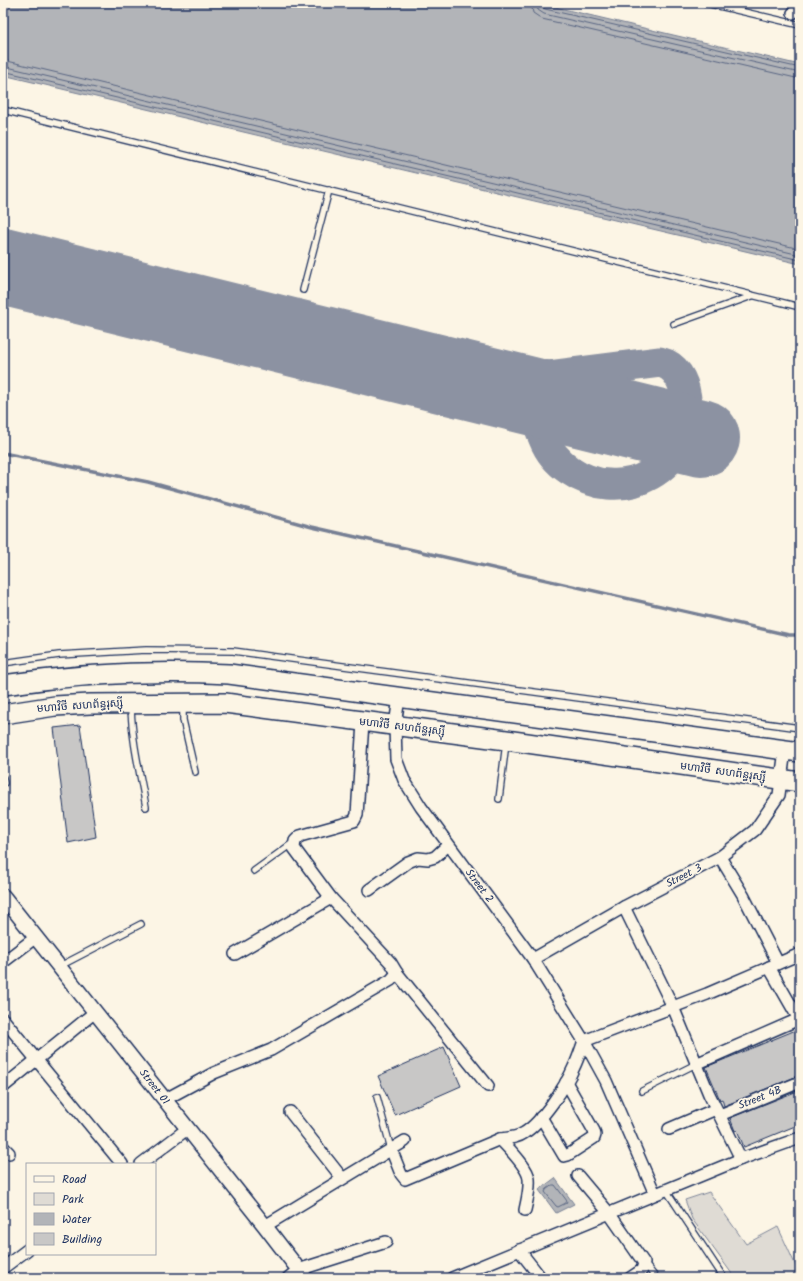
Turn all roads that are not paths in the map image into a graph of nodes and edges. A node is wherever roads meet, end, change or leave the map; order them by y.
1 (706, 3) edge
2 (800, 25) edge
3 (3, 110) edge
4 (329, 190) junction
5 (303, 290) dead end
6 (752, 296) junction
7 (800, 307) edge
8 (674, 324) dead end
9 (3, 663) edge
10 (3, 685) edge
11 (399, 697) junction
12 (184, 702) junction
13 (131, 703) junction
14 (3, 714) edge
15 (363, 722) junction
16 (395, 726) junction
17 (800, 728) edge
18 (506, 740) junction
19 (793, 751) edge
20 (195, 772) dead end
21 (781, 780) junction
22 (800, 782) edge
23 (499, 799) dead end
24 (146, 806) dead end
25 (295, 841) junction
26 (448, 845) junction
27 (720, 857) junction
28 (254, 871) dead end
29 (369, 890) dead end
30 (3, 896) edge
31 (331, 898) junction
32 (624, 907) junction
33 (141, 924) dead end
34 (36, 937) junction
35 (235, 954) dead end
36 (800, 954) edge
37 (533, 959) junction
38 (6, 960) dead end
39 (774, 965) junction
40 (59, 967) junction
41 (397, 973) junction
42 (673, 1007) junction
43 (95, 1012) junction
44 (3, 1019) edge
45 (799, 1020) edge
46 (584, 1041) junction
47 (36, 1060) junction
48 (696, 1064) junction
49 (566, 1082) junction
50 (800, 1082) edge
51 (488, 1086) dead end
52 (3, 1087) edge
53 (642, 1091) dead end
54 (377, 1097) dead end
55 (164, 1100) junction
56 (290, 1112) dead end
57 (718, 1112) junction
58 (541, 1117) junction
59 (187, 1129) junction
60 (669, 1129) dead end
61 (500, 1139) junction
62 (799, 1139) edge
63 (405, 1142) dead end
64 (391, 1149) junction
65 (741, 1159) junction
66 (121, 1163) edge
67 (142, 1163) edge
68 (578, 1176) dead end
69 (342, 1178) junction
70 (666, 1190) junction
71 (655, 1194) junction
72 (525, 1210) dead end
73 (609, 1213) junction
74 (265, 1226) junction
75 (386, 1242) dead end
76 (520, 1250) junction
77 (26, 1251) edge
78 (644, 1263) junction
79 (3, 1268) edge
80 (297, 1275) edge
81 (453, 1278) edge
82 (541, 1278) edge
83 (630, 1278) edge
84 (656, 1278) edge
85 (724, 1278) edge

1 - 2 lane
3 - 4 lane
4 - 5 lane
4 - 6 lane
6 - 7 lane
6 - 8 lane
9 - 17 lane
10 - 11 highway
11 - 16 street, Street 2
11 - 19 highway
12 - 13 highway, មហាវិថី សហព័ន្ធរុស្ស៊ី
12 - 15 highway, មហាវិថី សហព័ន្ធរុស្ស៊ី
12 - 20 lane
13 - 14 highway, មហាវិថី សហព័ន្ធរុស្ស៊ី
13 - 24 lane
15 - 16 highway, មហាវិថី សហព័ន្ធរុស្ស៊ី
15 - 25 street
16 - 18 highway, មហាវិថី សហព័ន្ធរុស្ស៊ី
16 - 26 street, Street 2
18 - 21 highway, មហាវិថី សហព័ន្ធរុស្ស៊ី
18 - 23 lane
19 - 21 street, Street 3
21 - 22 highway, មហាវិថី សហព័ន្ធរុស្ស៊ី
21 - 27 street, Street 3
25 - 28 lane
25 - 31 street
26 - 29 street
26 - 37 street, Street 2
27 - 32 street, Street 3
27 - 39 street
30 - 34 street, Street 01
31 - 35 street
31 - 41 street
32 - 37 street, Street 3
32 - 42 street
33 - 40 lane
34 - 38 street
34 - 40 street, Street 01
36 - 39 street
37 - 46 street, Street 2
39 - 42 street
39 - 45 street
40 - 43 street, Street 01
41 - 51 street
41 - 55 street
42 - 46 street
42 - 48 street
43 - 47 street
43 - 55 street, Street 01
44 - 47 street
45 - 48 street
46 - 49 street
46 - 71 street, Street 2
47 - 52 street
47 - 66 street
48 - 53 lane
48 - 57 street
49 - 58 street
49 - 58 street
50 - 57 street, Street 4B
54 - 64 lane
55 - 59 street, Street 01
56 - 69 street
57 - 60 street, Street 4B
57 - 65 street
58 - 61 street
59 - 67 street
59 - 74 street, Street 01
61 - 64 street
61 - 72 street
62 - 65 street
63 - 64 street
64 - 69 street
65 - 70 street
68 - 73 street
69 - 74 street
70 - 71 street
70 - 85 lane
71 - 73 street
73 - 76 street
73 - 78 street
74 - 80 street, Street 01
75 - 80 street
76 - 81 street
76 - 82 street
77 - 79 street
78 - 83 street
78 - 84 lane

